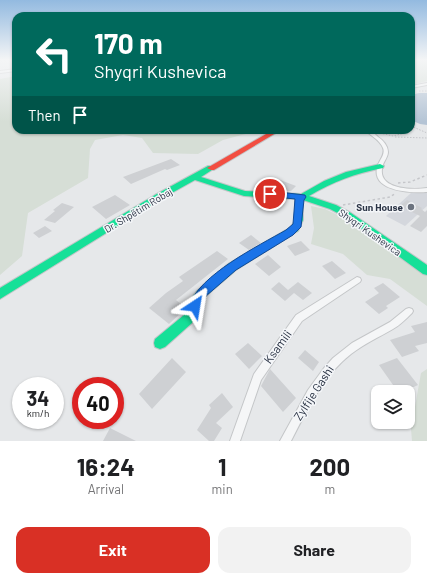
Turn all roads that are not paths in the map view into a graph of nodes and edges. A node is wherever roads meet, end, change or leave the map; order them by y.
1 (427, 84) edge
2 (415, 86) edge
3 (271, 134) edge
4 (372, 134) edge
5 (380, 166) junction
6 (194, 177) junction
7 (427, 190) edge
8 (302, 197) junction
9 (427, 271) edge
10 (357, 280) dead end
11 (0, 294) edge
12 (409, 311) dead end
13 (160, 343) dead end
14 (235, 441) edge
15 (286, 441) edge

1 - 2 street
3 - 6 street, Dr. Shpëtim Robaj
4 - 5 street
5 - 7 street
5 - 8 street
6 - 8 street, Shyqri Kushevica
6 - 11 street, Dr. Shpëtim Robaj
8 - 9 street, Shyqri Kushevica
8 - 13 street
10 - 14 street, Ksamili
12 - 15 street, Zylfije Gashi

